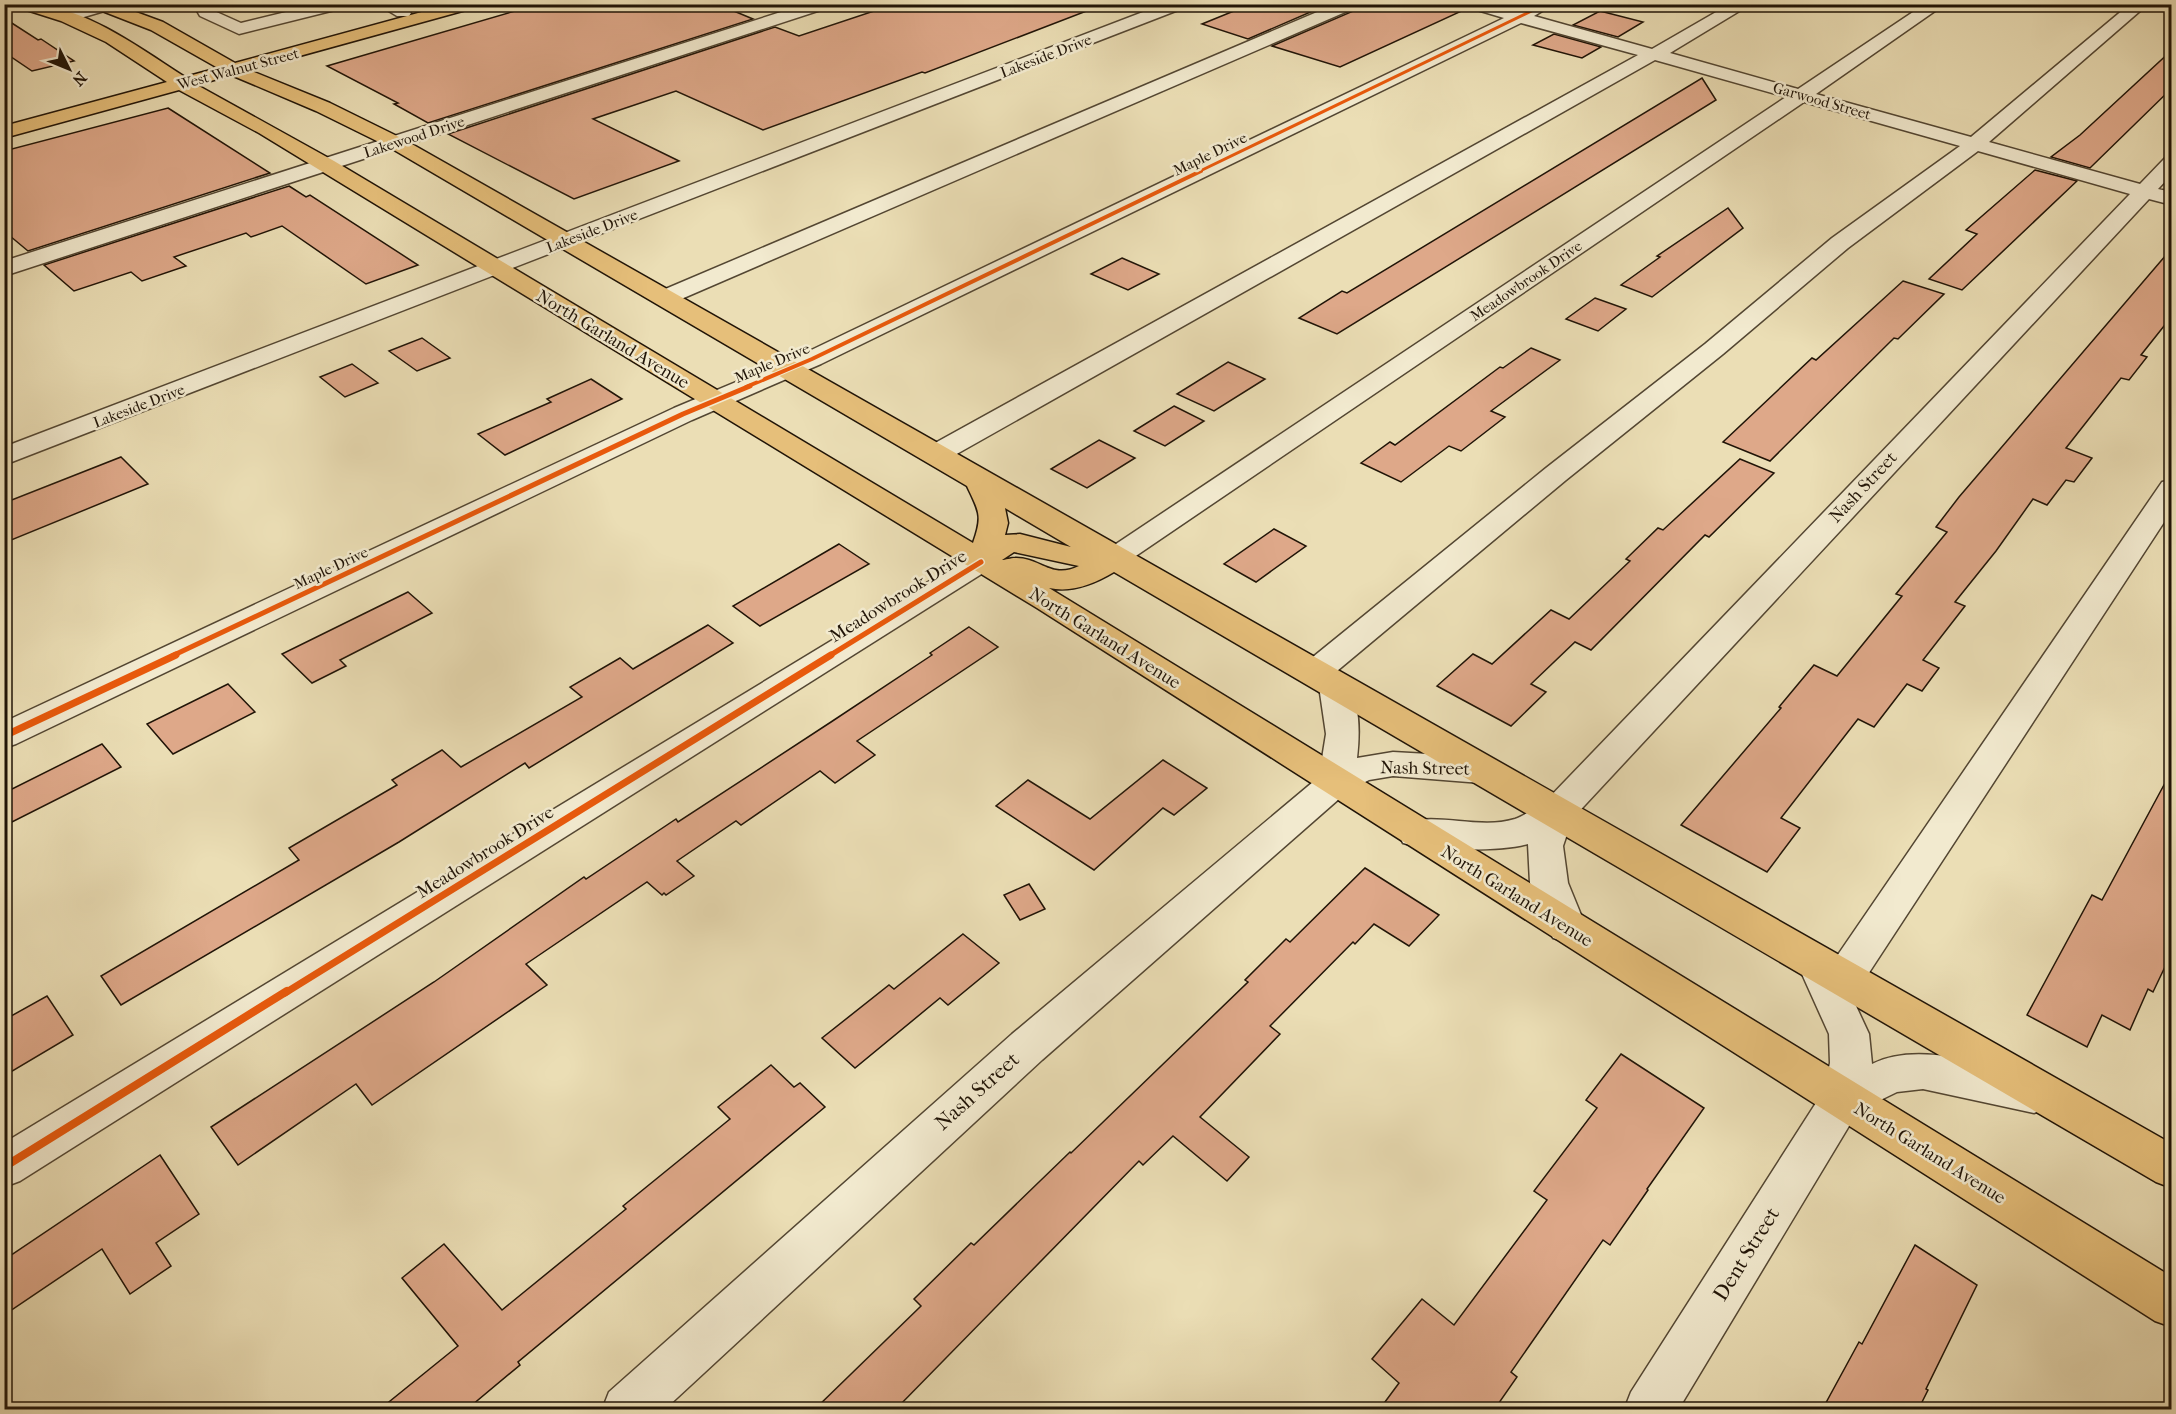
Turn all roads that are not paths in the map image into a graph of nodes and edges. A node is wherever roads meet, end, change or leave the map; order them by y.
1 (23, 4) edge
2 (201, 4) edge
3 (341, 4) edge
4 (385, 4) edge
5 (434, 4) edge
6 (471, 4) edge
7 (824, 4) edge
8 (1180, 4) edge
9 (1351, 4) edge
10 (1473, 4) edge
11 (1546, 4) edge
12 (1743, 4) edge
13 (1937, 4) edge
14 (2140, 4) edge
15 (105, 5) edge
16 (403, 13) junction
17 (67, 17) junction
18 (1520, 17) junction
19 (301, 51) junction
20 (1655, 55) junction
21 (227, 66) junction
22 (176, 80) junction
23 (1801, 95) junction
24 (299, 97) junction
25 (4, 120) edge
26 (4, 132) edge
27 (396, 142) junction
28 (1975, 144) junction
29 (2172, 162) edge
30 (327, 165) junction
31 (2144, 191) junction
32 (2172, 199) edge
33 (566, 241) junction
34 (496, 268) junction
35 (4, 269) edge
36 (664, 298) junction
37 (789, 370) junction
38 (715, 400) junction
39 (936, 454) junction
40 (4, 457) edge
41 (978, 479) junction
42 (2172, 488) edge
43 (1114, 558) junction
44 (981, 562) junction
45 (1122, 648) junction
46 (1324, 680) junction
47 (4, 736) edge
48 (1481, 770) junction
49 (1336, 782) junction
50 (1556, 813) junction
51 (1416, 833) junction
52 (1567, 927) junction
53 (1830, 971) junction
54 (2048, 1097) junction
55 (1843, 1098) junction
56 (4, 1167) edge
57 (2172, 1168) edge
58 (2168, 1291) edge
59 (627, 1410) edge
60 (1649, 1410) edge

1 - 17 main road, North Garland Avenue
2 - 3 street
4 - 16 street
5 - 16 main road, West Walnut Street
6 - 19 main road, West Walnut Street
7 - 27 street, Lakewood Drive
8 - 33 street, Lakeside Drive
9 - 36 street
10 - 18 street, Garwood Street
11 - 18 street, Maple Drive
12 - 20 street
13 - 23 street, Meadowbrook Drive
14 - 28 street
15 - 17 street
15 - 21 main road
16 - 21 main road, West Walnut Street
17 - 22 main road, North Garland Avenue
18 - 20 street, Garwood Street
18 - 37 street, Maple Drive
19 - 21 main road, West Walnut Street
19 - 24 main road
20 - 23 street, Garwood Street
20 - 39 street
21 - 22 main road, West Walnut Street
21 - 24 main road
22 - 25 main road, West Walnut Street
22 - 26 main road, West Walnut Street
22 - 30 main road, North Garland Avenue
23 - 28 street, Garwood Street
23 - 43 street, Meadowbrook Drive
24 - 27 main road
27 - 30 street, Lakewood Drive
27 - 33 main road
28 - 31 street, Garwood Street
28 - 46 street
29 - 31 street, Nash Street
30 - 34 main road, North Garland Avenue
30 - 35 street, Lakewood Drive
31 - 32 street, Garwood Street
31 - 50 street, Nash Street
33 - 34 street, Lakeside Drive
33 - 36 main road
34 - 38 main road, North Garland Avenue
34 - 40 street, Lakeside Drive
36 - 37 main road
37 - 38 street, Maple Drive
37 - 39 main road
38 - 44 main road, North Garland Avenue
38 - 47 street, Maple Drive
39 - 41 main road
41 - 43 main road
41 - 44 main road
42 - 53 street
43 - 44 main road
43 - 45 main road
43 - 46 main road
44 - 45 main road, North Garland Avenue
44 - 56 street, Meadowbrook Drive
45 - 49 main road, North Garland Avenue
46 - 48 main road
46 - 49 street
48 - 49 street, Nash Street
48 - 50 main road
49 - 51 main road, North Garland Avenue
49 - 59 street, Nash Street
50 - 51 street, Nash Street
50 - 52 street, Nash Street
50 - 53 main road
51 - 52 main road, North Garland Avenue
52 - 55 main road, North Garland Avenue
53 - 54 main road
53 - 55 street, Dent Street
54 - 55 street
54 - 57 main road
55 - 58 main road, North Garland Avenue
55 - 60 street, Dent Street

